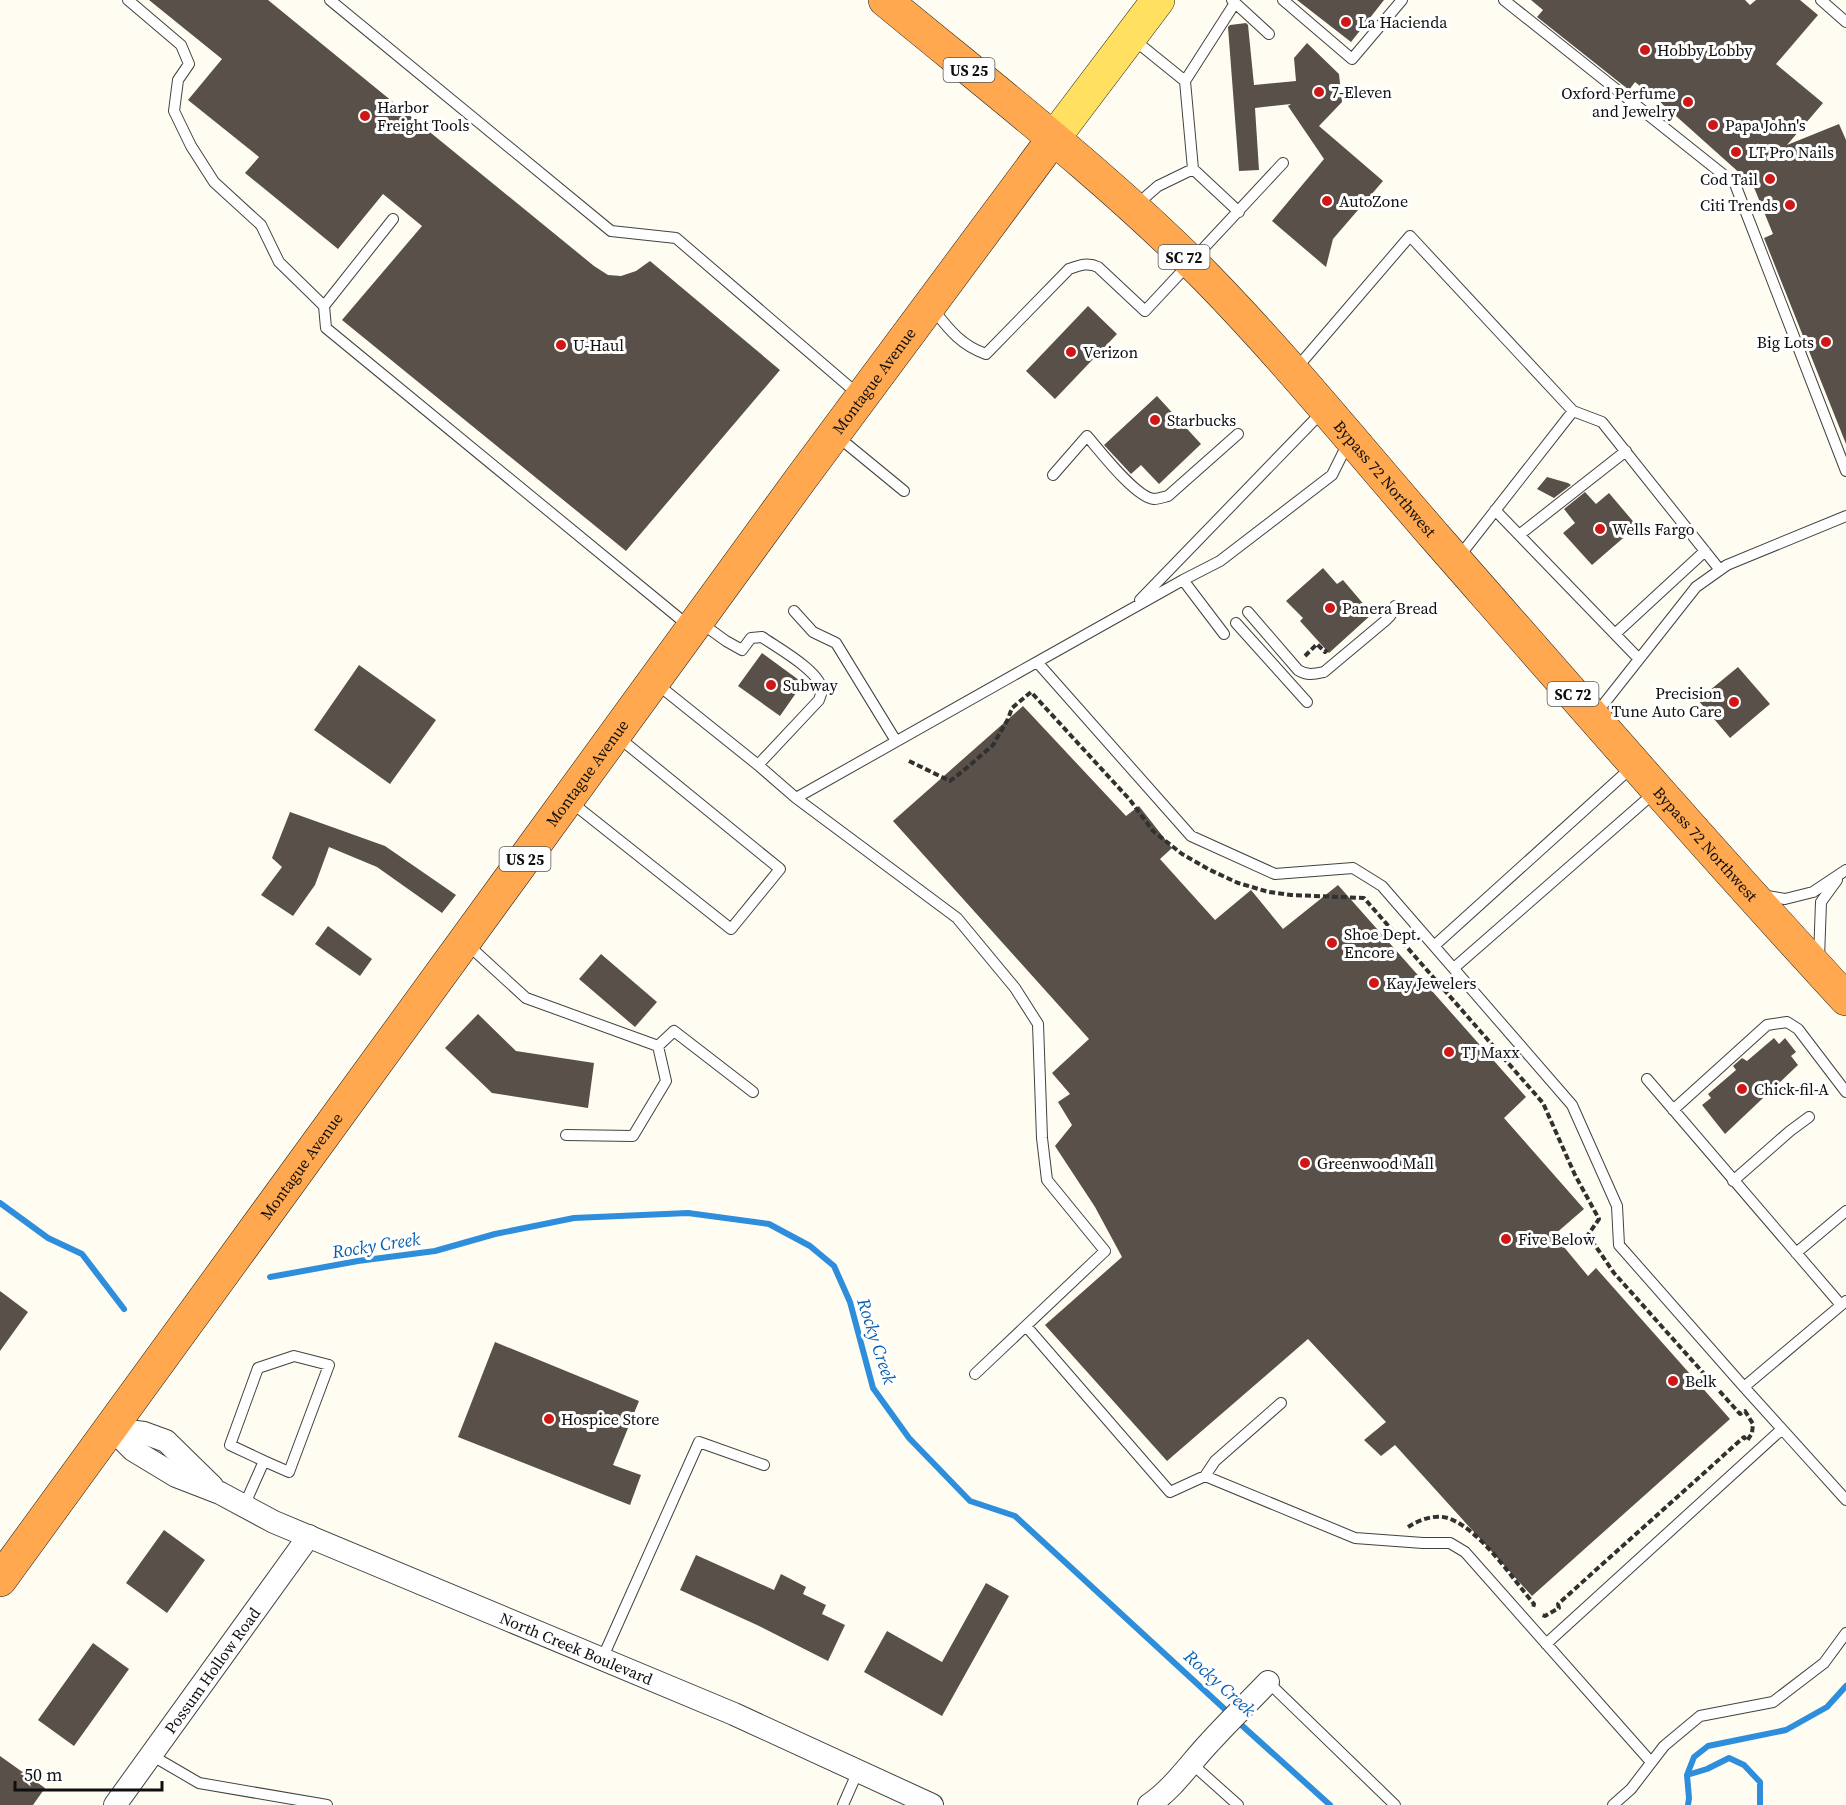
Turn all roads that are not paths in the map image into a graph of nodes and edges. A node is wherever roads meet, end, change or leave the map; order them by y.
1 (128, 0) edge
2 (330, 0) edge
3 (885, 0) edge
4 (1158, 0) edge
5 (1283, 0) edge
6 (1402, 0) edge
7 (1504, 0) edge
8 (1821, 0) edge
9 (1233, 2) edge
10 (1846, 22) edge
11 (1269, 34) dead end
12 (1130, 37) junction
13 (1185, 81) junction
14 (1053, 139) junction
15 (1282, 163) dead end
16 (1192, 169) junction
17 (1133, 209) junction
18 (1239, 212) junction
19 (393, 219) dead end
20 (1191, 263) junction
21 (324, 306) junction
22 (930, 306) junction
23 (1294, 372) junction
24 (862, 397) junction
25 (1325, 408) junction
26 (1573, 411) junction
27 (834, 434) junction
28 (1238, 434) dead end
29 (1350, 439) junction
30 (1626, 451) junction
31 (1846, 471) edge
32 (1053, 475) dead end
33 (904, 491) dead end
34 (1495, 510) junction
35 (1846, 516) edge
36 (1519, 535) junction
37 (1706, 551) junction
38 (1456, 560) junction
39 (1720, 570) junction
40 (1183, 580) junction
41 (1395, 606) dead end
42 (1130, 609) junction
43 (794, 611) dead end
44 (1248, 612) dead end
45 (1236, 623) dead end
46 (695, 625) junction
47 (1224, 634) dead end
48 (1615, 634) junction
49 (1639, 659) junction
50 (1037, 662) junction
51 (654, 682) junction
52 (1307, 702) dead end
53 (1593, 717) junction
54 (616, 735) junction
55 (896, 741) junction
56 (758, 765) junction
57 (1634, 765) junction
58 (1657, 790) junction
59 (796, 798) junction
60 (568, 800) junction
61 (1844, 871) edge
62 (1749, 893) junction
63 (465, 942) junction
64 (1434, 946) junction
65 (1454, 968) junction
66 (1818, 969) junction
67 (1846, 999) edge
68 (658, 1046) junction
69 (1647, 1079) dead end
70 (753, 1092) dead end
71 (1846, 1092) edge
72 (1673, 1110) junction
73 (1809, 1117) dead end
74 (566, 1135) dead end
75 (1733, 1180) junction
76 (1846, 1211) edge
77 (1796, 1253) junction
78 (1843, 1303) edge
79 (1026, 1326) junction
80 (975, 1374) dead end
81 (1744, 1387) junction
82 (1281, 1403) dead end
83 (111, 1428) junction
84 (1782, 1430) junction
85 (264, 1461) junction
86 (764, 1465) dead end
87 (1205, 1476) junction
88 (1846, 1500) edge
89 (244, 1506) junction
90 (309, 1536) junction
91 (0, 1580) edge
92 (1846, 1633) edge
93 (1546, 1644) junction
94 (602, 1659) junction
95 (1268, 1682) joint
96 (152, 1755) junction
97 (1651, 1762) junction
98 (1191, 1763) junction
99 (858, 1771) junction
100 (115, 1805) edge
101 (327, 1805) edge
102 (843, 1805) edge
103 (932, 1805) edge
104 (1149, 1805) edge
105 (1238, 1805) edge
106 (1395, 1805) edge
107 (1612, 1805) edge

1 - 21 lane
2 - 24 lane
3 - 14 highway, Bypass 72 Northwest / US 25
4 - 12 main road, Montague Avenue
5 - 6 lane
7 - 31 lane
8 - 10 lane
9 - 11 lane
9 - 13 lane
12 - 13 lane
12 - 14 main road, Montague Avenue
13 - 16 lane
14 - 17 highway, Bypass 72 Northwest / SC 72
14 - 22 highway, Montague Avenue / US 25
15 - 18 lane
16 - 17 lane
16 - 18 lane
17 - 20 highway, Bypass 72 Northwest / SC 72
18 - 20 lane
19 - 21 lane
20 - 22 lane
20 - 23 highway, Bypass 72 Northwest / SC 72
21 - 46 lane
22 - 24 highway, Montague Avenue / US 25
23 - 25 highway, Bypass 72 Northwest / SC 72
23 - 26 lane
24 - 27 highway, Montague Avenue / US 25
25 - 29 highway, Bypass 72 Northwest / SC 72
25 - 42 lane
26 - 30 lane
26 - 34 lane
27 - 33 lane
27 - 46 highway, Montague Avenue / US 25
28 - 32 lane
29 - 38 highway, Bypass 72 Northwest / SC 72
29 - 40 lane
30 - 36 lane
30 - 37 lane
34 - 36 lane
34 - 38 lane
35 - 39 lane
36 - 48 lane
37 - 39 lane
37 - 48 lane
38 - 53 highway, Bypass 72 Northwest / SC 72
39 - 49 lane
40 - 42 lane
40 - 47 lane
41 - 44 lane
42 - 50 lane
43 - 55 lane
45 - 52 lane
46 - 51 highway, Montague Avenue / US 25
46 - 56 lane
48 - 49 lane
49 - 53 lane
50 - 55 lane
50 - 64 lane
51 - 54 highway, Montague Avenue / US 25
51 - 56 lane
53 - 57 highway, Bypass 72 Northwest / SC 72
54 - 60 highway, Montague Avenue / US 25
54 - 60 lane
55 - 59 lane
56 - 59 lane
57 - 58 highway, Bypass 72 Northwest / SC 72
57 - 64 lane
58 - 62 highway, Bypass 72 Northwest / SC 72
58 - 65 lane
59 - 79 lane
60 - 63 highway, Montague Avenue / US 25
61 - 62 lane
61 - 66 lane
62 - 66 highway, Bypass 72 Northwest / SC 72
63 - 68 lane
63 - 83 highway, Montague Avenue / US 25
64 - 65 lane
65 - 81 lane
66 - 67 highway, Bypass 72 Northwest / SC 72
68 - 70 lane
68 - 74 lane
69 - 72 lane
71 - 72 lane
72 - 75 lane
73 - 75 lane
75 - 77 lane
76 - 77 lane
77 - 78 lane
78 - 81 lane
79 - 80 lane
79 - 87 lane
81 - 84 lane
82 - 87 lane
83 - 89 street, North Creek Boulevard
83 - 91 highway, Montague Avenue / US 25
84 - 88 lane
84 - 93 lane
85 - 85 lane
85 - 89 lane
86 - 94 lane
87 - 93 lane
89 - 90 street, North Creek Boulevard
90 - 94 street, North Creek Boulevard
90 - 96 street, Possum Hollow Road
92 - 97 lane
93 - 97 lane
94 - 99 street, North Creek Boulevard
95 - 98 street
95 - 106 lane
96 - 100 street, Possum Hollow Road
96 - 101 lane
97 - 107 lane
98 - 104 street
98 - 105 lane
99 - 102 lane
99 - 103 street, North Creek Boulevard

